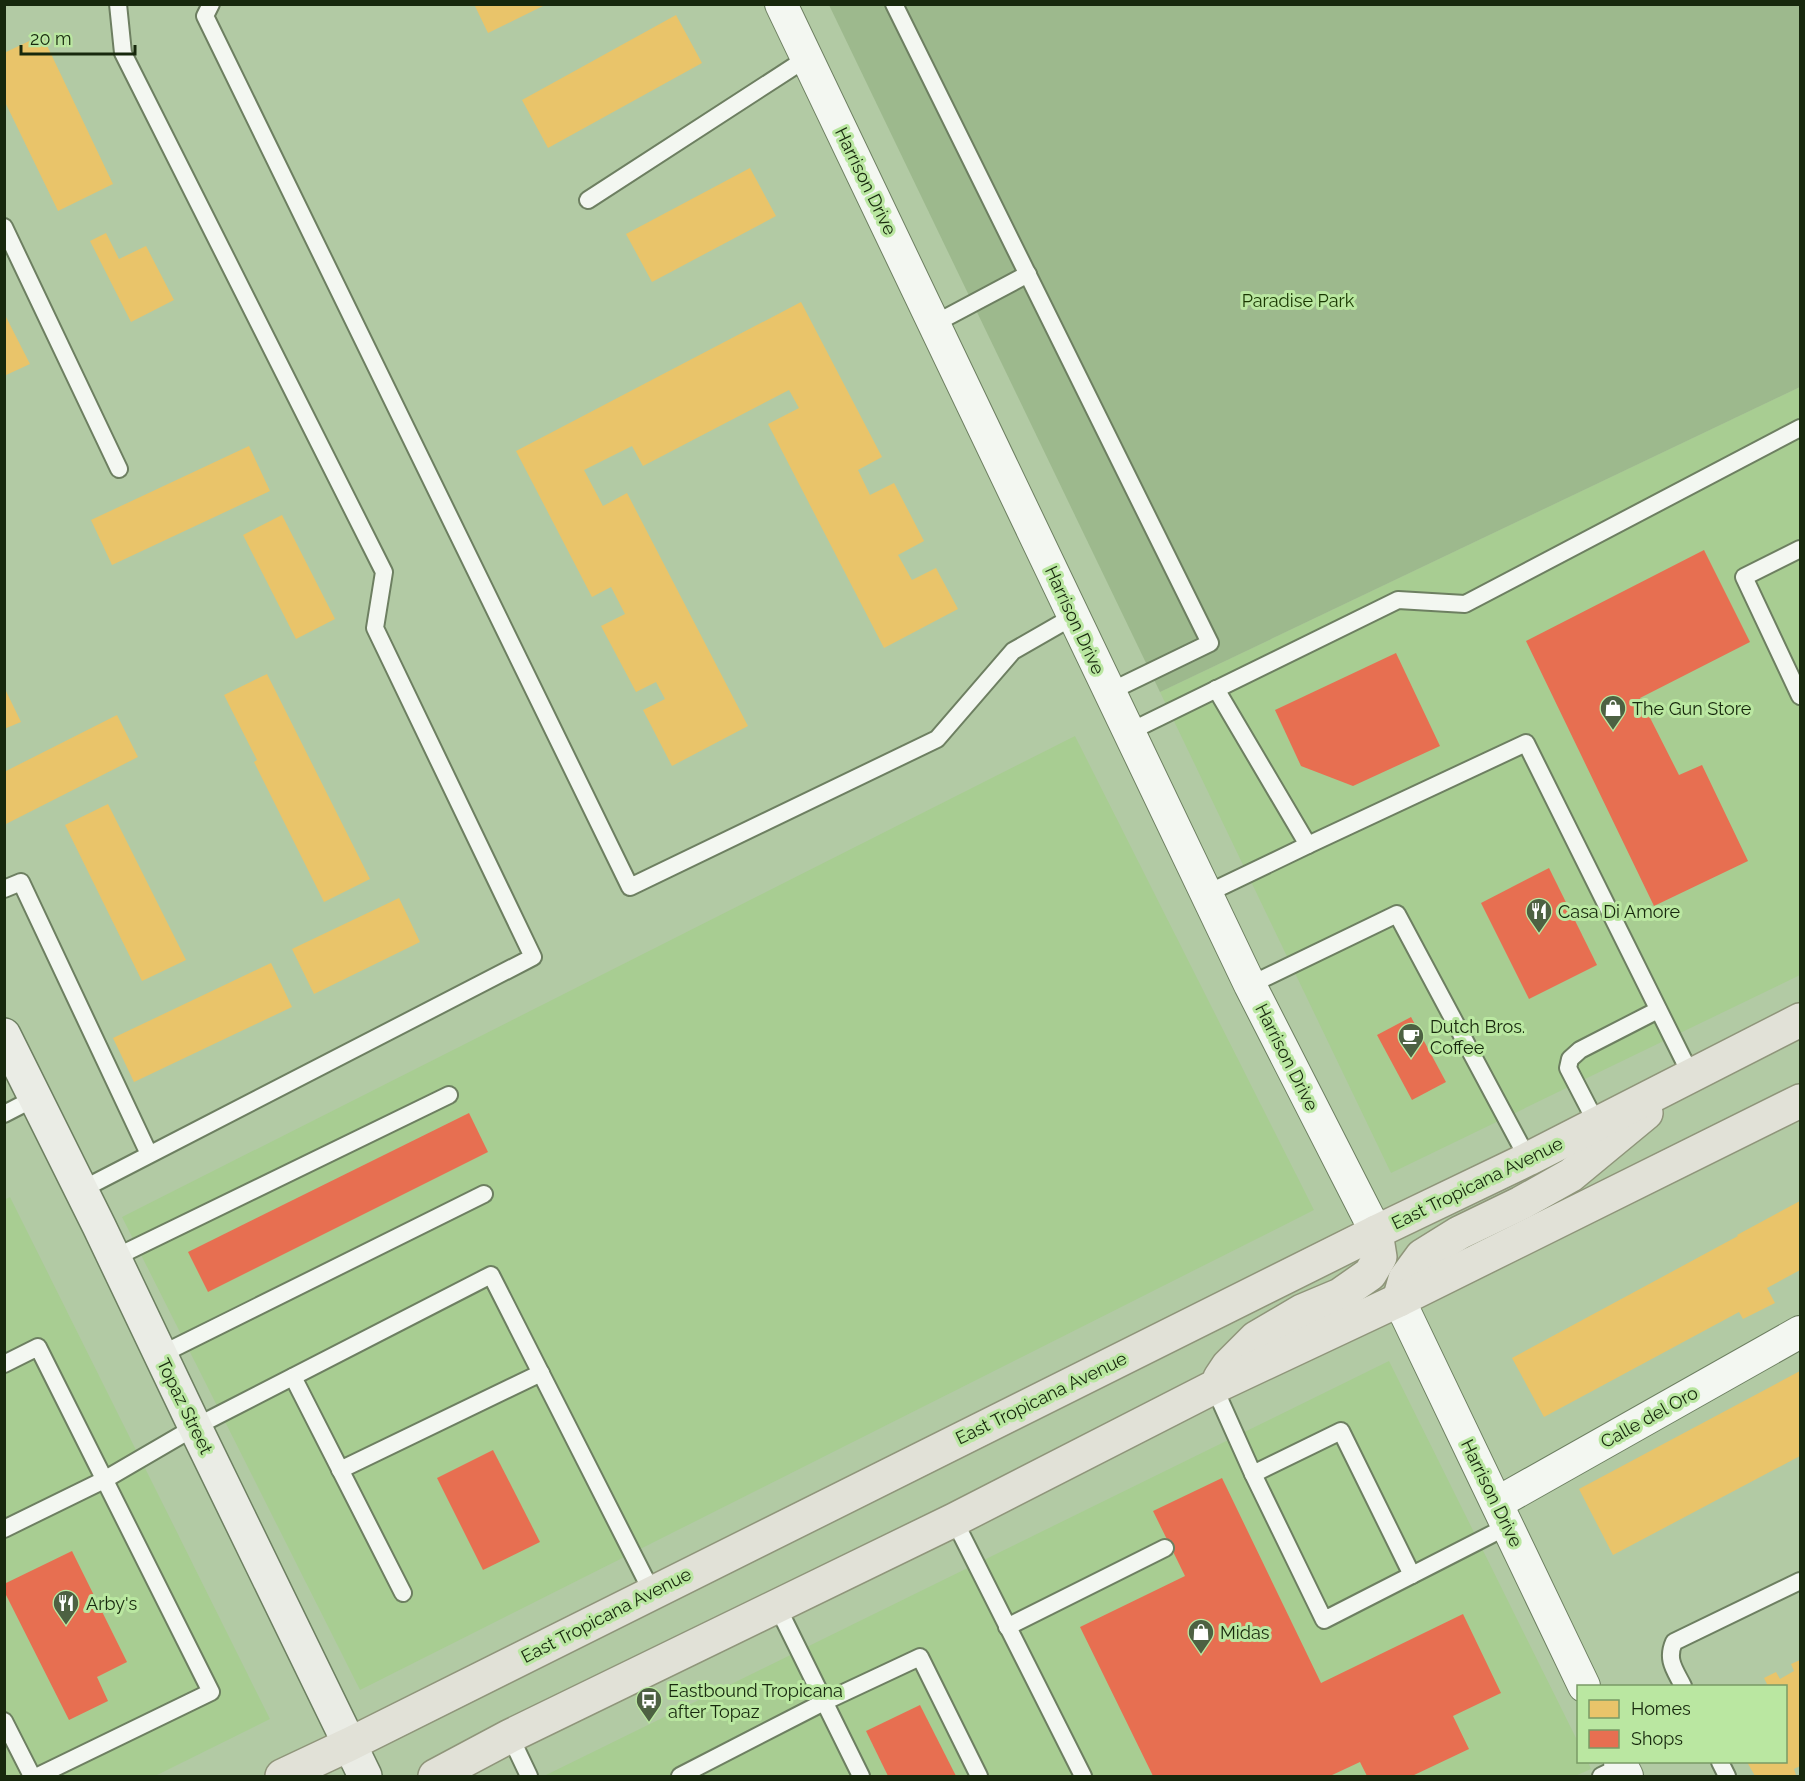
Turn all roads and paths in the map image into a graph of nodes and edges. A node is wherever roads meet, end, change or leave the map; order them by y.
1 (118, 4) edge
2 (211, 4) edge
3 (781, 4) edge
4 (894, 4) edge
5 (807, 58) junction
6 (588, 200) dead end
7 (4, 227) edge
8 (1028, 274) junction
9 (934, 324) junction
10 (1800, 428) edge
11 (119, 469) dead end
12 (1800, 549) edge
13 (1074, 616) junction
14 (1216, 689) junction
15 (1109, 692) junction
16 (1800, 696) edge
17 (1129, 732) junction
18 (1308, 845) junction
19 (4, 889) edge
20 (1206, 894) junction
21 (1250, 985) junction
22 (1658, 1010) junction
23 (1800, 1020) edge
24 (4, 1035) edge
25 (1691, 1075) junction
26 (448, 1095) dead end
27 (35, 1098) junction
28 (1800, 1101) edge
29 (4, 1114) edge
30 (1597, 1124) junction
31 (149, 1154) junction
32 (1528, 1159) junction
33 (81, 1190) junction
34 (484, 1194) dead end
35 (1376, 1232) junction
36 (114, 1258) junction
37 (1399, 1300) junction
38 (1800, 1332) edge
39 (160, 1355) junction
40 (4, 1364) edge
41 (541, 1373) junction
42 (293, 1377) junction
43 (1214, 1387) junction
44 (195, 1427) junction
45 (340, 1470) junction
46 (1253, 1474) junction
47 (104, 1480) junction
48 (1502, 1514) junction
49 (954, 1520) junction
50 (4, 1529) edge
51 (1165, 1548) dead end
52 (1412, 1575) junction
53 (1800, 1581) edge
54 (652, 1592) junction
55 (403, 1593) dead end
56 (777, 1606) junction
57 (1007, 1628) junction
58 (1584, 1685) edge
59 (1683, 1685) edge
60 (825, 1702) junction
61 (4, 1720) edge
62 (510, 1737) junction
63 (350, 1744) junction
64 (32, 1776) edge
65 (38, 1776) edge
66 (282, 1776) edge
67 (365, 1776) edge
68 (435, 1776) edge
69 (529, 1776) edge
70 (680, 1776) edge
71 (861, 1776) edge
72 (979, 1776) edge
73 (1083, 1776) edge

1 - 31 lane
2 - 13 lane
3 - 5 street, Harrison Drive
4 - 8 lane
5 - 6 lane
5 - 9 street, Harrison Drive
7 - 11 lane
8 - 9 lane
8 - 15 lane
9 - 13 street, Harrison Drive
10 - 14 lane
12 - 16 lane
13 - 15 street, Harrison Drive
14 - 17 lane
14 - 18 lane
15 - 17 street, Harrison Drive
17 - 20 street, Harrison Drive
18 - 20 lane
18 - 22 lane
19 - 31 lane
20 - 21 street, Harrison Drive
21 - 32 lane
21 - 35 street, Harrison Drive
22 - 25 lane
22 - 30 lane
23 - 25 main road, East Tropicana Avenue
24 - 27 street, Topaz Street
25 - 30 main road, East Tropicana Avenue
25 - 37 main road
26 - 36 lane
27 - 29 lane
27 - 33 street, Topaz Street
28 - 37 main road
30 - 32 main road, East Tropicana Avenue
31 - 33 lane
32 - 35 main road, East Tropicana Avenue
33 - 36 street, Topaz Street
34 - 39 lane
35 - 43 main road
35 - 54 main road, East Tropicana Avenue
36 - 39 street, Topaz Street
37 - 43 main road
37 - 48 street, Harrison Drive
38 - 48 street, Calle del Oro
39 - 44 street, Topaz Street
40 - 47 lane
41 - 42 lane
41 - 45 lane
41 - 54 lane
42 - 44 lane
42 - 45 lane
43 - 46 lane
43 - 49 main road
44 - 47 lane
44 - 63 street, Topaz Street
45 - 55 lane
46 - 52 lane
46 - 52 lane
47 - 50 lane
47 - 65 lane
48 - 52 lane
48 - 58 street, Harrison Drive
49 - 56 main road
49 - 57 lane
51 - 57 lane
53 - 59 lane
54 - 63 main road, East Tropicana Avenue
56 - 60 lane
56 - 62 main road
57 - 73 lane
60 - 70 lane
60 - 71 lane
60 - 72 lane
61 - 64 lane
62 - 68 main road
62 - 69 lane
63 - 66 main road, East Tropicana Avenue
63 - 67 street, Topaz Street

